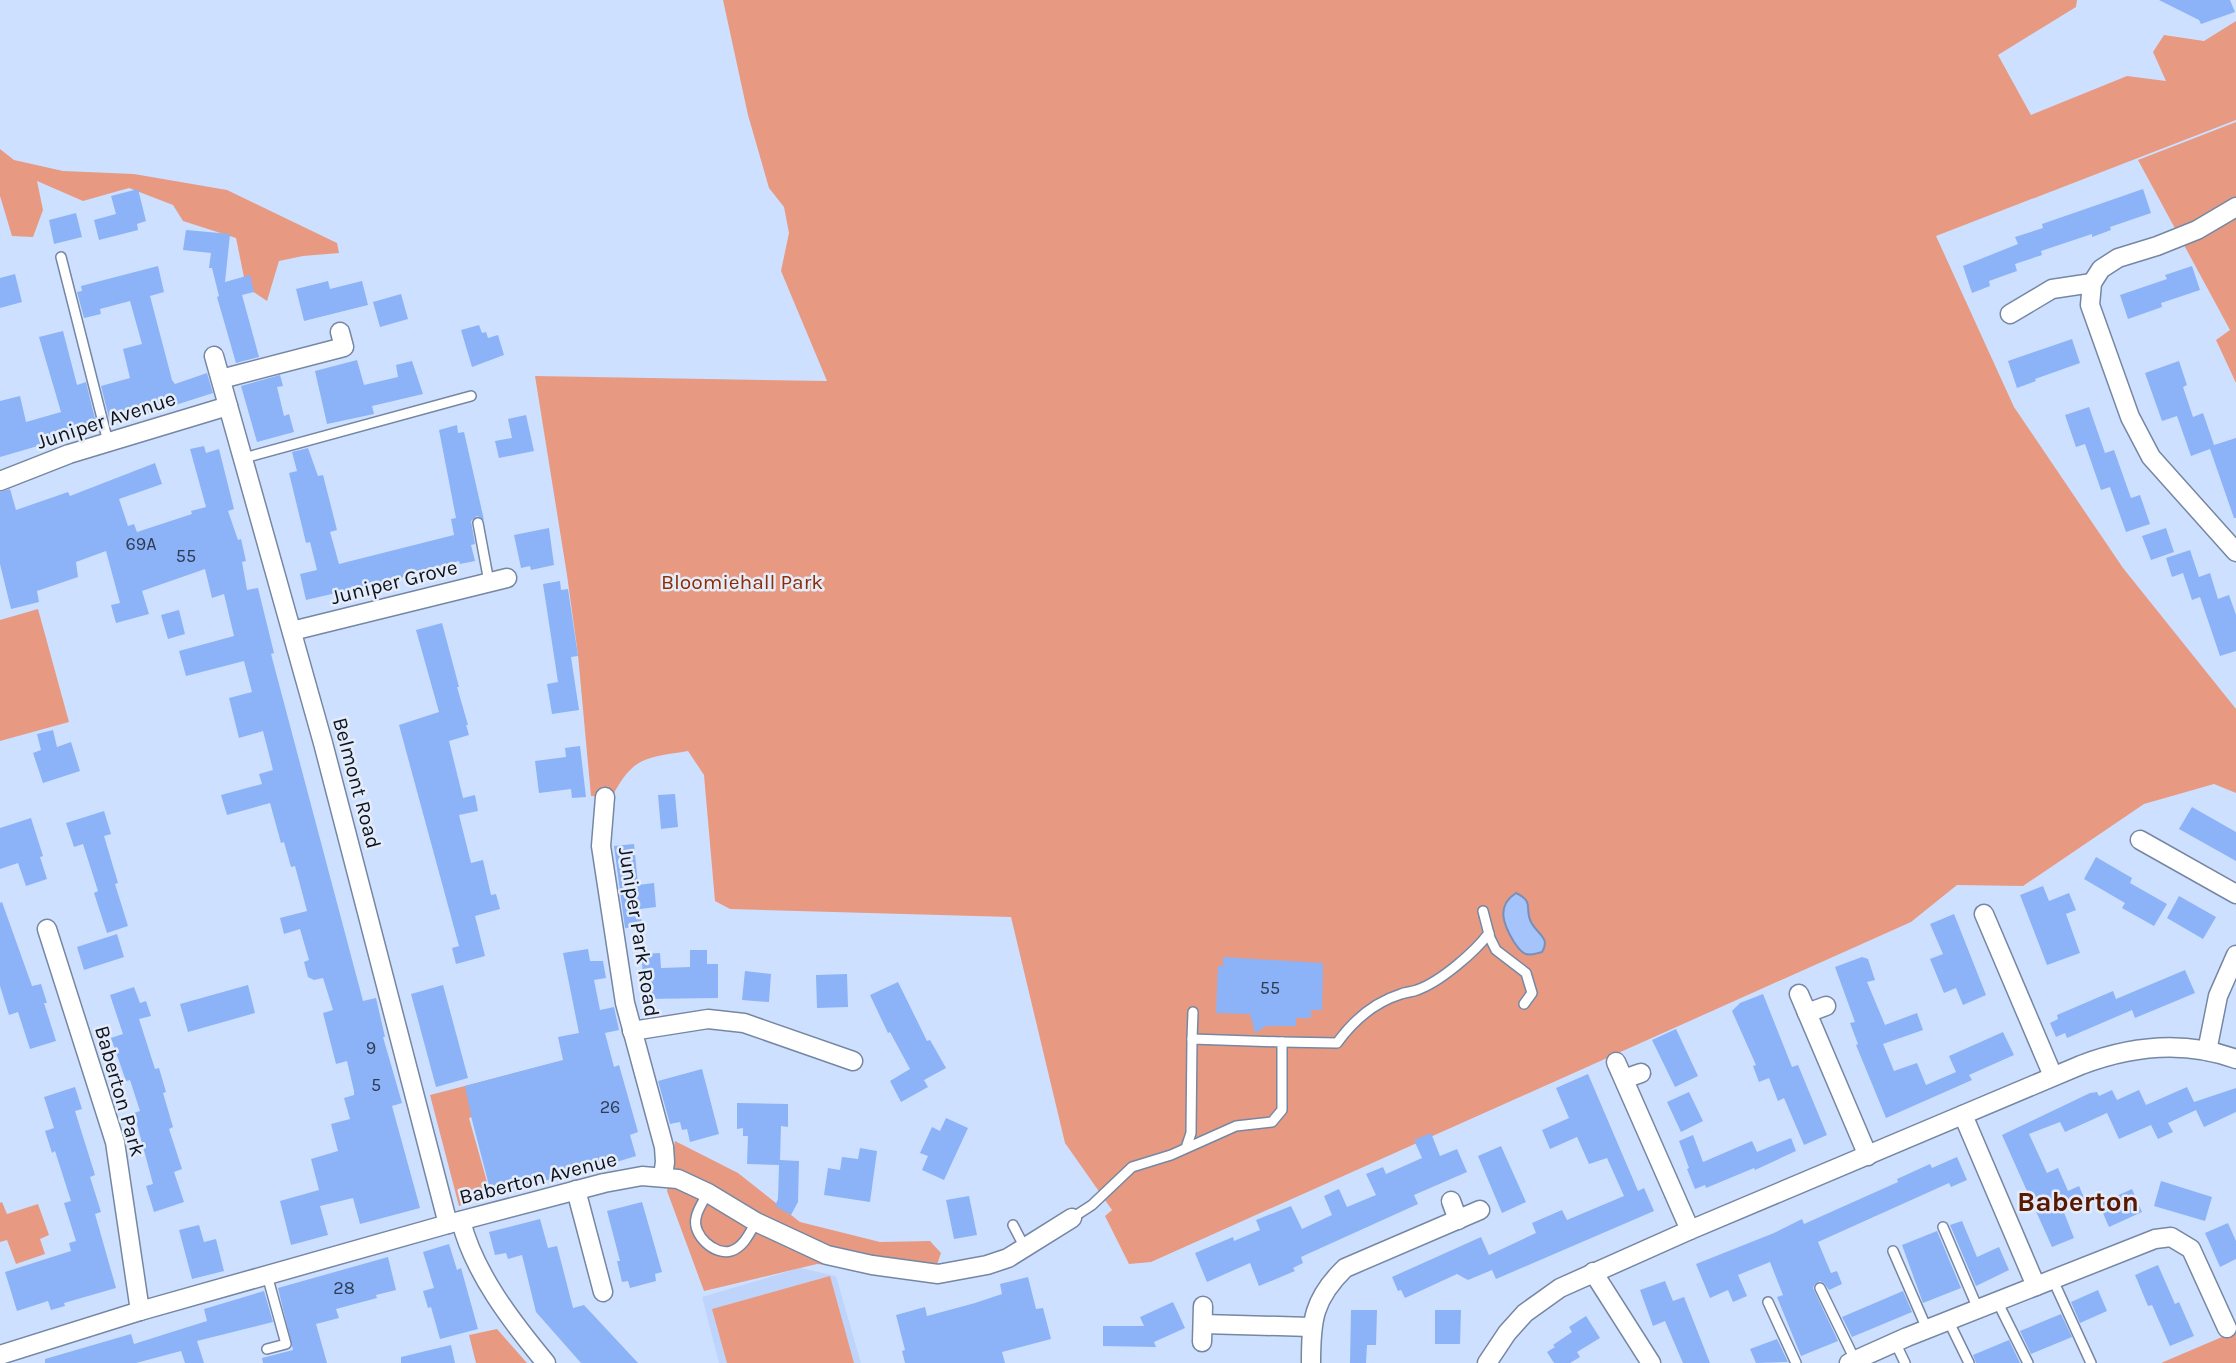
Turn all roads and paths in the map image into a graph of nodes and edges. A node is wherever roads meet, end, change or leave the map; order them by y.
1 (2236, 207) edge
2 (61, 257) dead end
3 (2092, 283) junction
4 (2010, 314) dead end
5 (340, 332) dead end
6 (214, 356) dead end
7 (221, 379) junction
8 (471, 396) dead end
9 (228, 406) junction
10 (108, 442) junction
11 (244, 458) junction
12 (0, 481) edge
13 (478, 523) dead end
14 (2236, 552) edge
15 (498, 580) joint
16 (292, 631) junction
17 (604, 797) dead end
18 (2140, 840) dead end
19 (2236, 894) edge
20 (1483, 911) dead end
21 (1993, 922) dead end
22 (47, 929) dead end
23 (1489, 933) junction
24 (1479, 946) junction
25 (1496, 950) junction
26 (2236, 955) edge
27 (1799, 994) dead end
28 (1524, 1004) dead end
29 (1826, 1006) dead end
30 (1193, 1012) dead end
31 (1807, 1013) junction
32 (632, 1031) junction
33 (1192, 1040) junction
34 (1282, 1042) junction
35 (2207, 1051) junction
36 (2236, 1059) edge
37 (853, 1061) dead end
38 (1616, 1062) dead end
39 (1641, 1073) dead end
40 (2053, 1076) junction
41 (1624, 1079) junction
42 (1963, 1115) junction
43 (1186, 1148) junction
44 (1868, 1156) junction
45 (663, 1176) junction
46 (576, 1190) junction
47 (708, 1193) junction
48 (1451, 1201) dead end
49 (1480, 1210) dead end
50 (1072, 1218) joint
51 (1458, 1220) junction
52 (455, 1222) junction
53 (756, 1222) junction
54 (1013, 1225) dead end
55 (1943, 1227) dead end
56 (1690, 1230) junction
57 (1026, 1249) junction
58 (1893, 1251) dead end
59 (1593, 1272) junction
60 (267, 1275) junction
61 (2053, 1280) junction
62 (2036, 1286) junction
63 (1821, 1288) dead end
64 (603, 1292) dead end
65 (1997, 1301) junction
66 (1768, 1302) dead end
67 (1203, 1306) dead end
68 (1978, 1309) junction
69 (140, 1311) junction
70 (1948, 1321) junction
71 (1203, 1324) junction
72 (1311, 1327) junction
73 (2227, 1328) dead end
74 (1927, 1329) junction
75 (1202, 1342) dead end
76 (1895, 1342) junction
77 (267, 1349) dead end
78 (0, 1355) edge
79 (1852, 1362) edge
80 (546, 1363) edge
81 (1311, 1363) edge
82 (1487, 1363) edge
83 (1651, 1363) edge
84 (1796, 1363) edge
85 (1905, 1363) edge
86 (1969, 1363) edge
87 (2028, 1363) edge
88 (2091, 1363) edge

1 - 3 street
2 - 10 lane
3 - 4 street
3 - 14 street
5 - 7 street
6 - 7 street, Belmont Road
7 - 9 street, Belmont Road
8 - 11 lane
9 - 10 street, Juniper Avenue
9 - 11 street, Belmont Road
10 - 12 street, Juniper Avenue
11 - 16 street, Belmont Road
13 - 15 lane
15 - 16 street, Juniper Grove
16 - 52 street, Belmont Road
17 - 32 street, Juniper Park Road
18 - 19 street
20 - 23 lane
21 - 40 street
22 - 69 street, Baberton Park
23 - 24 lane
23 - 25 lane
24 - 25 lane
24 - 34 lane
25 - 28 lane
26 - 35 street
27 - 31 street
29 - 31 street
30 - 33 lane
31 - 44 street
32 - 37 street, Juniper Park Road
32 - 45 street, Juniper Park Road
33 - 34 lane
33 - 43 lane
34 - 43 lane
35 - 36 street
35 - 40 street
38 - 41 street
39 - 41 street
40 - 42 street
41 - 56 street
42 - 44 street
42 - 62 street
43 - 50 lane
44 - 56 street
45 - 46 street, Baberton Avenue
45 - 47 street, Baberton Avenue
46 - 52 street, Baberton Avenue
46 - 64 street
47 - 53 street, Baberton Avenue
47 - 53 lane
48 - 51 street
49 - 51 street
50 - 57 street, Baberton Avenue
51 - 72 street
52 - 60 street, Baberton Avenue
52 - 80 street, Belmont Road
53 - 57 street, Baberton Avenue
54 - 57 lane
55 - 68 lane
56 - 59 street
58 - 74 lane
59 - 82 street
59 - 83 street
60 - 69 street, Baberton Avenue
60 - 77 lane
61 - 62 street
61 - 73 street
61 - 88 lane
62 - 65 street
63 - 79 lane
65 - 68 street
65 - 87 lane
66 - 84 lane
67 - 71 street
68 - 70 street
69 - 78 street, Baberton Avenue
70 - 74 street
70 - 86 lane
71 - 72 street
71 - 75 street
72 - 81 street
74 - 76 street
76 - 79 street
76 - 85 lane

